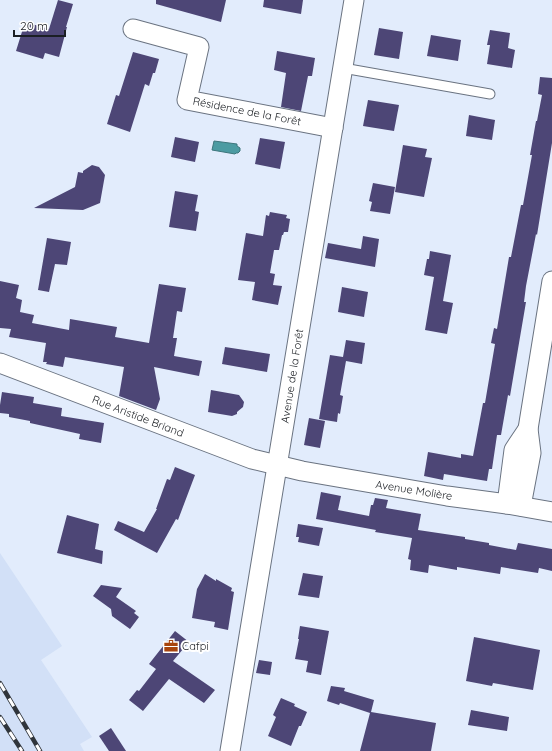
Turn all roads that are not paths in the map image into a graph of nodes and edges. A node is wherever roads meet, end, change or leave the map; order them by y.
1 (354, 0) edge
2 (133, 29) dead end
3 (343, 68) junction
4 (490, 94) dead end
5 (333, 128) junction
6 (552, 281) edge
7 (0, 363) edge
8 (277, 465) junction
9 (514, 505) junction
10 (552, 512) edge
11 (230, 751) edge

1 - 3 street, Avenue de la Forêt
2 - 5 street, Résidence de la Forêt
3 - 4 lane
3 - 5 street, Avenue de la Forêt
5 - 8 street, Avenue de la Forêt
6 - 9 street
7 - 8 street, Rue Aristide Briand
8 - 9 street, Avenue Molière
8 - 11 street, Avenue de la Forêt
9 - 10 street, Avenue Molière

